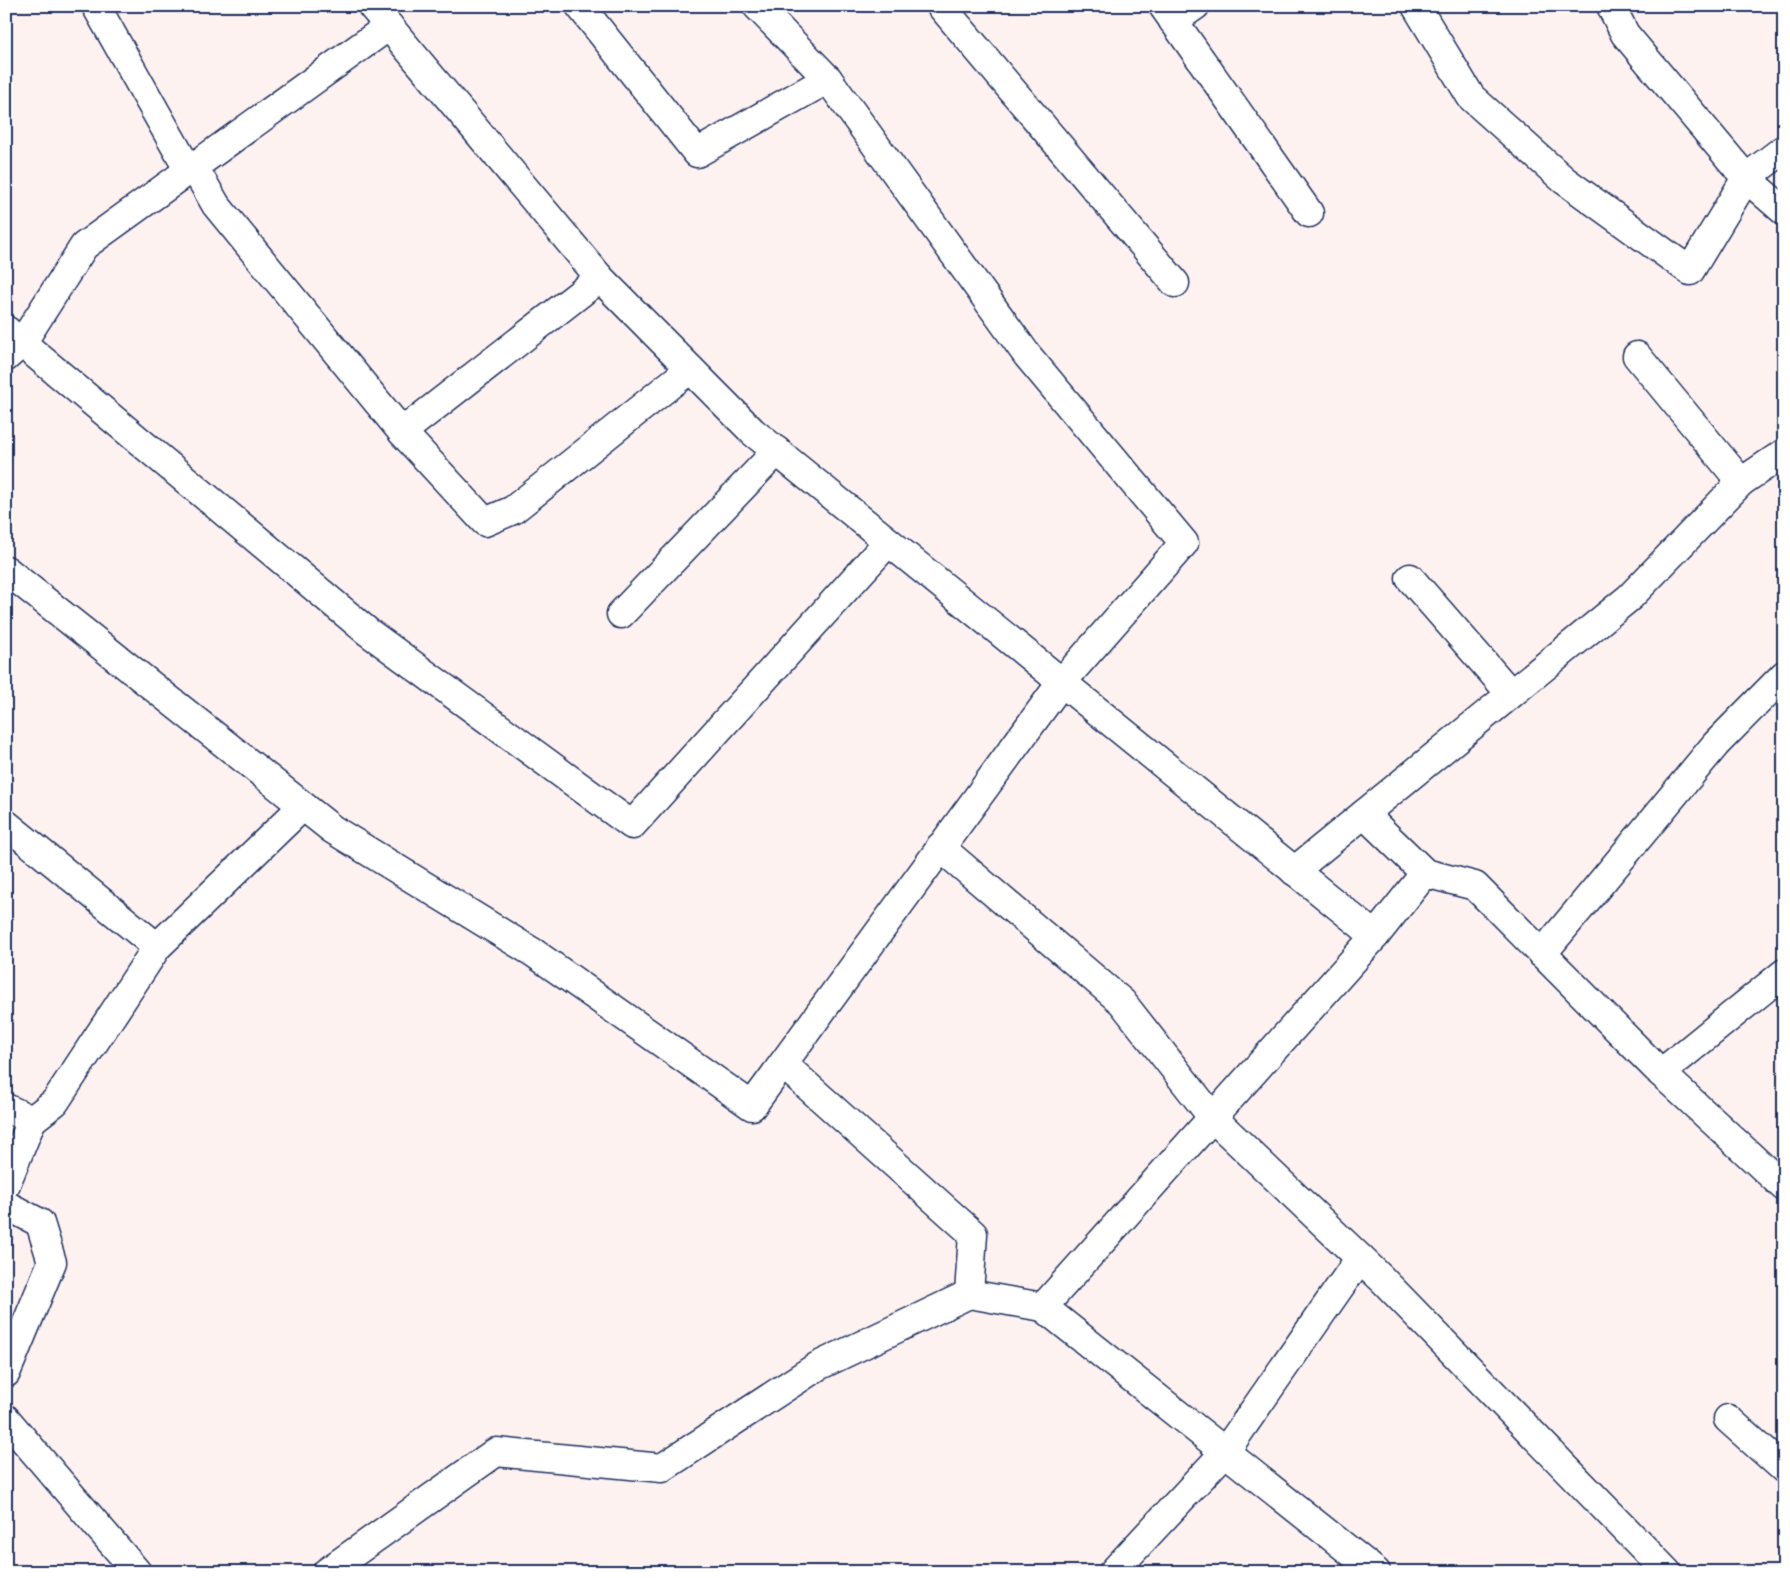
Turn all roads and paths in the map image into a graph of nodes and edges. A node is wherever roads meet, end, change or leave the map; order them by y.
1 (96, 6) edge
2 (580, 6) edge
3 (757, 6) edge
4 (941, 6) edge
5 (1416, 6) edge
6 (1611, 6) edge
7 (1177, 11) edge
8 (381, 16) edge
9 (828, 78) junction
10 (1784, 149) edge
11 (189, 171) junction
12 (1746, 178) junction
13 (1784, 211) edge
14 (1309, 213) dead end
15 (600, 278) junction
16 (1175, 283) dead end
17 (11, 343) edge
18 (1637, 356) dead end
19 (690, 369) junction
20 (402, 432) junction
21 (777, 451) junction
22 (1784, 452) edge
23 (1741, 482) junction
24 (888, 542) junction
25 (6, 570) edge
26 (1410, 578) dead end
27 (621, 614) dead end
28 (1784, 675) edge
29 (1061, 683) junction
30 (1511, 694) junction
31 (303, 806) junction
32 (1364, 814) junction
33 (6, 824) edge
34 (940, 847) junction
35 (1294, 871) junction
36 (1425, 873) junction
37 (1375, 936) junction
38 (157, 947) junction
39 (1542, 954) junction
40 (1784, 973) edge
41 (783, 1064) junction
42 (1660, 1074) junction
43 (6, 1108) edge
44 (1212, 1118) junction
45 (32, 1120) junction
46 (6, 1184) edge
47 (1784, 1187) edge
48 (6, 1205) edge
49 (1360, 1258) junction
50 (969, 1294) junction
51 (1043, 1307) junction
52 (6, 1373) edge
53 (1728, 1419) dead end
54 (6, 1420) edge
55 (1225, 1452) junction
56 (1784, 1469) edge
57 (138, 1572) edge
58 (327, 1572) edge
59 (1113, 1572) edge
60 (1376, 1572) edge
61 (1667, 1572) edge

1 - 11 street
2 - 9 street
3 - 9 street
4 - 16 street
5 - 12 street
6 - 12 street
7 - 14 street
8 - 11 street
8 - 15 street
9 - 29 street
10 - 12 street
11 - 17 street
11 - 20 street
12 - 13 street
15 - 19 street
15 - 20 street
17 - 24 street
18 - 23 street
19 - 20 street
19 - 21 street
21 - 24 street
21 - 27 street
22 - 23 street
23 - 30 street
24 - 29 street
25 - 31 street
26 - 30 street
28 - 39 street
29 - 34 street
29 - 35 street
30 - 32 street
31 - 38 street
31 - 41 street
32 - 35 street
32 - 36 street
33 - 38 street
34 - 41 street
34 - 44 street
35 - 37 street
36 - 37 street
36 - 39 street
37 - 44 street
38 - 45 street
39 - 42 street
40 - 42 street
41 - 50 street
42 - 47 street
43 - 45 street
44 - 49 street
44 - 51 street
45 - 46 street
48 - 52 street
49 - 55 street
49 - 61 street
50 - 51 street
50 - 58 street
51 - 55 street
53 - 56 street
54 - 57 street
55 - 59 street
55 - 60 street

